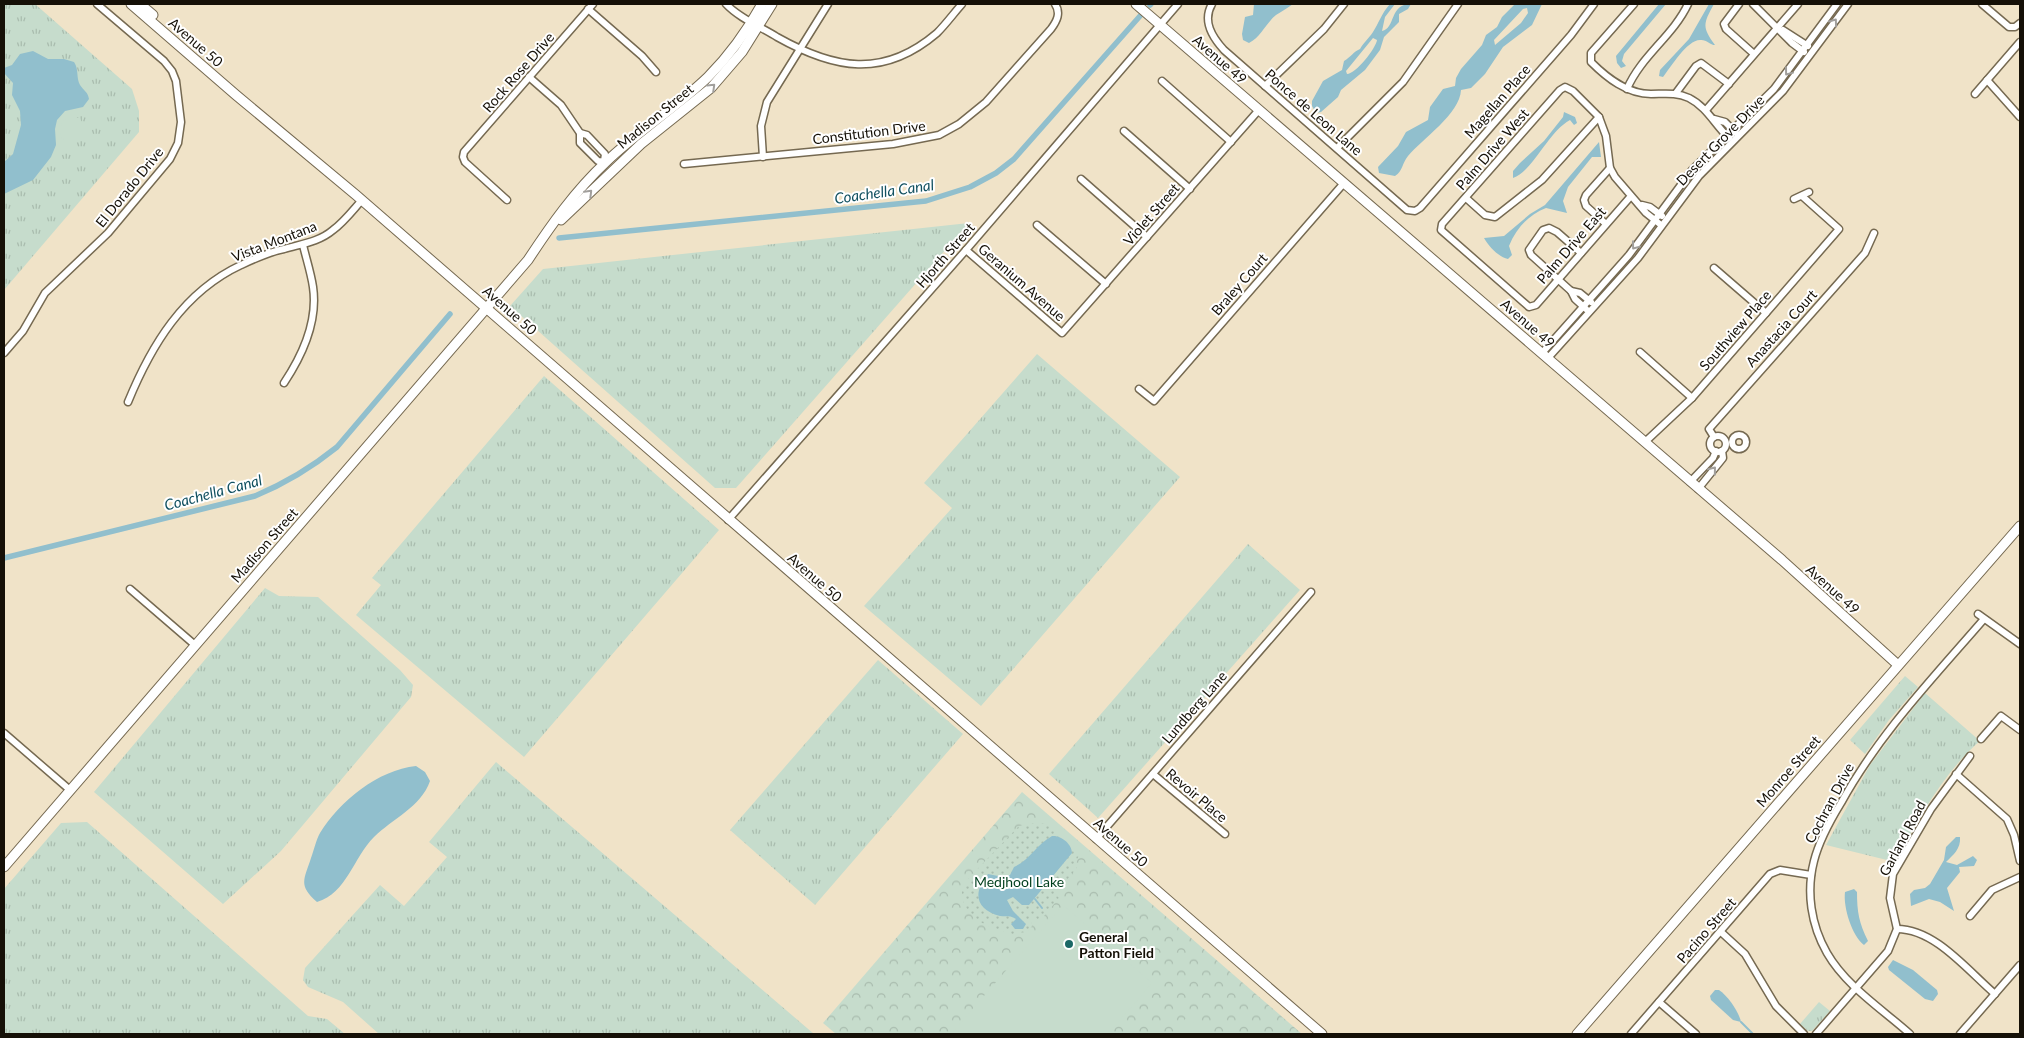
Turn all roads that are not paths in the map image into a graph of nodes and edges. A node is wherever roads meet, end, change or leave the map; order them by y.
1 (97, 4) edge
2 (131, 4) edge
3 (140, 4) edge
4 (593, 4) edge
5 (726, 4) edge
6 (762, 4) edge
7 (772, 4) edge
8 (828, 4) edge
9 (962, 4) edge
10 (1136, 4) edge
11 (1178, 4) edge
12 (1212, 4) edge
13 (1344, 4) edge
14 (1458, 4) edge
15 (1594, 4) edge
16 (1634, 4) edge
17 (1688, 4) edge
18 (1739, 4) edge
19 (1753, 4) edge
20 (1798, 4) edge
21 (1837, 4) edge
22 (1848, 4) edge
23 (1982, 4) edge
24 (1056, 6) edge
25 (588, 9) junction
26 (2020, 23) edge
27 (756, 24) junction
28 (1160, 24) junction
29 (1778, 27) junction
30 (2020, 42) edge
31 (1807, 45) junction
32 (800, 49) junction
33 (1802, 52) junction
34 (1813, 52) junction
35 (1754, 54) junction
36 (656, 72) dead end
37 (530, 77) junction
38 (1987, 80) junction
39 (1162, 81) dead end
40 (1729, 84) junction
41 (1265, 86) junction
42 (1627, 90) junction
43 (1676, 94) junction
44 (1975, 94) dead end
45 (1706, 110) junction
46 (1258, 111) junction
47 (1599, 117) junction
48 (2020, 117) edge
49 (1714, 119) junction
50 (1733, 130) junction
51 (1124, 131) dead end
52 (580, 133) junction
53 (1727, 136) junction
54 (1740, 136) junction
55 (291, 139) junction
56 (1231, 142) junction
57 (1733, 142) junction
58 (596, 145) junction
59 (1337, 148) junction
60 (589, 152) junction
61 (763, 157) junction
62 (605, 161) junction
63 (684, 164) dead end
64 (1610, 168) junction
65 (1080, 179) dead end
66 (1344, 183) junction
67 (1190, 188) junction
68 (1809, 192) dead end
69 (1631, 196) junction
70 (1802, 196) junction
71 (1466, 198) junction
72 (1794, 198) dead end
73 (362, 200) junction
74 (507, 200) dead end
75 (1642, 205) junction
76 (1415, 211) joint
77 (1659, 214) junction
78 (1665, 219) junction
79 (1654, 220) junction
80 (1606, 224) junction
81 (1037, 225) dead end
82 (1661, 225) junction
83 (1874, 233) dead end
84 (1147, 237) junction
85 (541, 238) junction
86 (303, 245) junction
87 (966, 250) junction
88 (1580, 253) junction
89 (1714, 268) dead end
90 (1558, 280) junction
91 (1106, 284) junction
92 (1571, 291) junction
93 (1591, 303) junction
94 (485, 307) junction
95 (1529, 307) joint
96 (1586, 309) junction
97 (1766, 313) junction
98 (1062, 333) joint
99 (4, 352) edge
100 (1640, 352) dead end
101 (1545, 356) junction
102 (284, 383) dead end
103 (1139, 388) dead end
104 (1692, 398) junction
105 (128, 402) dead end
106 (1714, 437) junction
107 (1645, 442) junction
108 (1719, 451) junction
109 (1690, 482) junction
110 (1698, 489) junction
111 (728, 520) junction
112 (2020, 526) edge
113 (130, 589) dead end
114 (1311, 592) dead end
115 (1978, 614) dead end
116 (1984, 619) junction
117 (2020, 644) edge
118 (195, 645) junction
119 (1898, 666) junction
120 (2020, 730) edge
121 (4, 733) edge
122 (1981, 739) dead end
123 (1970, 756) dead end
124 (1153, 774) junction
125 (1956, 774) junction
126 (70, 790) junction
127 (1225, 834) dead end
128 (1096, 839) junction
129 (2020, 861) edge
130 (4, 867) edge
131 (1811, 875) junction
132 (2020, 877) edge
133 (1970, 916) dead end
134 (1897, 929) junction
135 (1721, 932) junction
136 (2020, 965) edge
137 (1857, 988) junction
138 (1995, 994) junction
139 (1660, 1002) junction
140 (1322, 1034) edge
141 (1577, 1034) edge
142 (1631, 1034) edge
143 (1696, 1034) edge
144 (1804, 1034) edge
145 (1816, 1034) edge
146 (1910, 1034) edge
147 (1960, 1034) edge

1 - 99 street, El Dorado Drive
2 - 55 main road, Avenue 50
3 - 55 main road, Avenue 50
4 - 25 street, Rock Rose Drive
5 - 27 street
6 - 27 main road, Madison Street
7 - 27 main road, Madison Street
8 - 32 street
9 - 32 street
10 - 28 main road, Avenue 49
11 - 28 street, Hjorth Street
12 - 41 street, Ponce de Leon Lane
13 - 41 street
14 - 59 street
15 - 76 street, Magellan Place
16 - 42 street
17 - 42 street
18 - 35 street
19 - 29 street
20 - 29 street
21 - 31 street, Desert Grove Drive
34 -> 22 street, Desert Grove Drive
23 - 26 street
24 - 61 street, Constitution Drive
25 - 36 street
25 - 37 street, Rock Rose Drive
27 - 32 street
27 - 62 main road, Madison Street
85 -> 27 main road, Madison Street
28 - 46 main road, Avenue 49
28 - 87 street, Hjorth Street
29 - 31 street
29 - 33 street
29 - 35 street
30 - 38 street
31 - 33 street, Desert Grove Drive
31 - 34 street
32 - 61 street
33 - 34 street
33 -> 50 street, Desert Grove Drive
34 - 54 street, Desert Grove Drive
35 - 40 street
37 - 52 street
37 - 74 street, Rock Rose Drive
38 - 44 street
38 - 48 street
39 - 56 street
40 - 43 street
40 - 45 street
41 - 59 street, Ponce de Leon Lane
42 - 43 street
43 - 45 street
45 - 49 street
46 - 56 street, Violet Street
46 - 66 main road, Avenue 49
47 - 64 street
47 - 71 street
47 - 71 street, Palm Drive West
49 - 50 street
49 - 53 street
50 - 53 street, Desert Grove Drive
50 - 54 street
51 - 67 street
52 - 58 street
52 - 60 street
53 - 57 street
53 - 77 street, Desert Grove Drive
54 - 57 street, Desert Grove Drive
55 - 73 main road, Avenue 50
56 - 67 street, Violet Street
57 - 78 street, Desert Grove Drive
58 - 60 street
58 - 62 street
59 - 76 street, Ponce de Leon Lane
60 - 62 street
61 - 63 street, Constitution Drive
62 - 85 main road, Madison Street
64 - 69 street
64 - 80 street
65 - 84 street
66 - 101 main road, Avenue 49
66 - 103 street, Braley Court
67 - 84 street, Violet Street
68 - 70 street
69 - 75 street
69 - 80 street, Palm Drive East
70 - 72 street
70 - 97 street, Southview Place
71 - 95 street, Palm Drive West
73 - 86 street, Vista Montana
73 - 94 main road, Avenue 50
75 - 77 street
75 - 79 street
77 - 78 street
77 - 79 street, Desert Grove Drive
78 - 82 street, Desert Grove Drive
79 - 82 street
79 -> 93 street, Desert Grove Drive
80 - 88 street, Palm Drive East
81 - 91 street
82 - 93 street, Desert Grove Drive
83 - 106 street, Anastacia Court
84 - 91 street, Violet Street
85 - 94 main road, Madison Street
86 - 102 street
86 - 105 street, Vista Montana
87 - 98 street, Geranium Avenue
87 - 111 street, Hjorth Street
88 - 90 street, Palm Drive East
88 - 90 street
89 - 97 street
90 - 92 street
90 - 95 street, Palm Drive East
91 - 98 street, Violet Street
92 - 93 street
92 - 96 street
93 - 96 street, Desert Grove Drive
94 - 111 main road, Avenue 50
94 - 118 main road, Madison Street
96 - 101 street, Desert Grove Drive
97 - 104 street, Southview Place
100 - 104 street
101 - 107 main road, Avenue 49
104 - 107 street, Southview Place
106 - 108 street, Anastacia Court
106 - 108 street
107 - 109 main road, Avenue 49
108 - 109 street
110 -> 108 street
109 - 110 main road, Avenue 49
110 - 119 main road, Avenue 49
111 - 128 main road, Avenue 50
112 - 119 main road, Monroe Street
113 - 118 street
114 - 124 street, Lundberg Lane
115 - 116 street
116 - 117 street
116 - 131 street, Cochran Drive
118 - 126 main road, Madison Street
119 - 141 main road, Monroe Street
120 - 122 street
121 - 126 street
123 - 125 street, Garland Road
124 - 127 street, Revoir Place
124 - 128 street, Lundberg Lane
125 - 129 street
125 - 134 street, Garland Road
126 - 130 main road, Madison Street
128 - 140 main road, Avenue 50
131 - 135 street, Pacino Street
131 - 137 street, Cochran Drive
132 - 133 street
134 - 137 street
134 - 138 street
135 - 139 street, Pacino Street
135 - 144 street
136 - 138 street
137 - 145 street
137 - 146 street, Cochran Drive
138 - 147 street
139 - 142 street, Pacino Street
139 - 143 street

